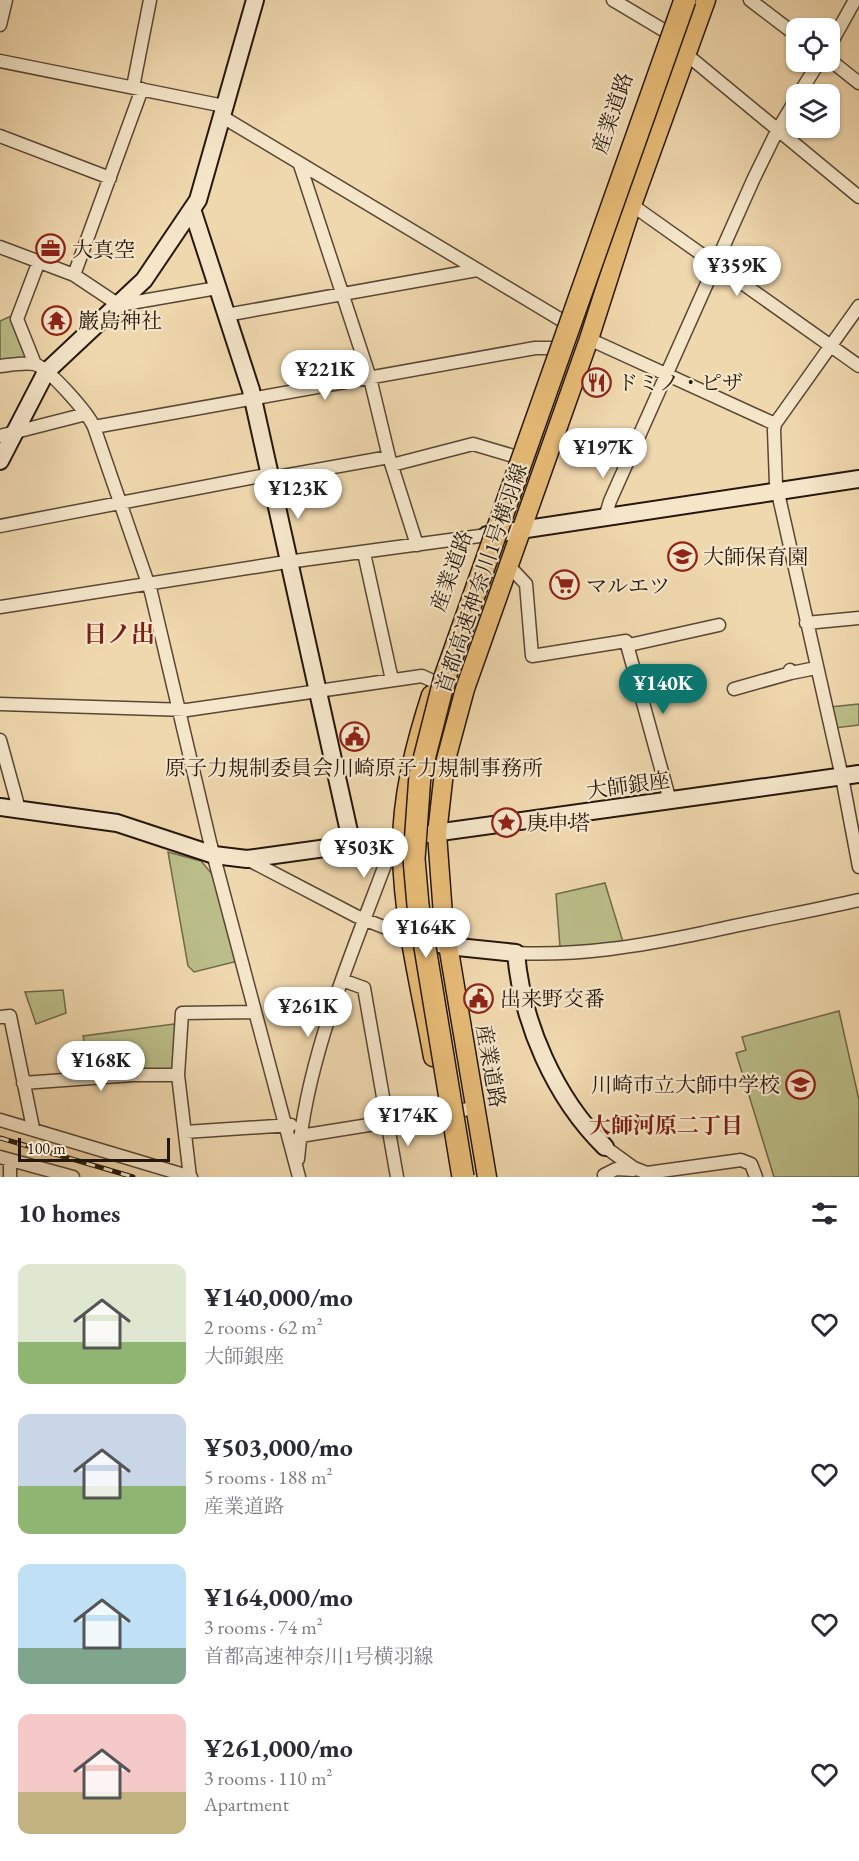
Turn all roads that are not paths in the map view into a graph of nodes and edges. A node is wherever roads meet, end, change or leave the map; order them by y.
1 (6, 0) edge
2 (150, 0) edge
3 (255, 0) edge
4 (613, 0) edge
5 (675, 0) edge
6 (685, 0) edge
7 (698, 0) edge
8 (706, 0) edge
9 (750, 0) edge
10 (855, 0) edge
11 (0, 25) edge
12 (786, 27) edge
13 (840, 27) edge
14 (664, 32) junction
15 (686, 54) junction
16 (0, 61) edge
17 (840, 68) edge
18 (859, 83) edge
19 (137, 88) junction
20 (223, 111) junction
21 (786, 115) edge
22 (777, 130) junction
23 (0, 136) edge
24 (300, 165) junction
25 (110, 178) junction
26 (859, 197) edge
27 (632, 205) junction
28 (192, 209) junction
29 (0, 247) edge
30 (39, 261) junction
31 (717, 264) junction
32 (477, 270) junction
33 (74, 275) junction
34 (217, 288) junction
35 (342, 295) junction
36 (119, 305) junction
37 (859, 306) edge
38 (226, 315) junction
39 (563, 321) junction
40 (589, 339) junction
41 (831, 345) junction
42 (554, 348) junction
43 (0, 366) edge
44 (859, 366) edge
45 (40, 368) junction
46 (668, 373) junction
47 (370, 378) junction
48 (253, 398) junction
49 (86, 414) junction
50 (775, 424) junction
51 (94, 427) junction
52 (8, 434) edge
53 (517, 457) junction
54 (0, 461) edge
55 (390, 461) junction
56 (271, 476) junction
57 (859, 479) edge
58 (778, 491) junction
59 (119, 502) junction
60 (605, 518) junction
61 (0, 526) edge
62 (523, 529) junction
63 (487, 535) junction
64 (417, 545) junction
65 (364, 554) junction
66 (290, 563) junction
67 (508, 566) junction
68 (149, 585) junction
69 (0, 608) edge
70 (859, 618) edge
71 (806, 623) junction
72 (719, 625) dead end
73 (629, 645) junction
74 (816, 668) junction
75 (392, 680) junction
76 (435, 682) junction
77 (734, 688) dead end
78 (319, 690) junction
79 (0, 704) edge
80 (178, 710) junction
81 (0, 740) edge
82 (859, 774) edge
83 (842, 777) junction
84 (670, 801) junction
85 (0, 807) edge
86 (19, 809) junction
87 (437, 834) junction
88 (395, 840) junction
89 (352, 845) junction
90 (214, 855) junction
91 (247, 859) junction
92 (859, 867) edge
93 (859, 900) edge
94 (365, 920) junction
95 (411, 938) junction
96 (448, 946) junction
97 (516, 953) junction
98 (342, 980) junction
99 (254, 1012) junction
100 (0, 1017) edge
101 (445, 1062) junction
102 (178, 1076) junction
103 (23, 1083) junction
104 (475, 1108) junction
105 (443, 1113) junction
106 (0, 1120) edge
107 (389, 1122) junction
108 (285, 1126) junction
109 (33, 1128) junction
110 (300, 1130) junction
111 (185, 1132) junction
112 (605, 1147) junction
113 (5, 1158) edge
114 (640, 1171) junction
115 (298, 1172) edge
116 (604, 1176) edge
117 (10, 1177) edge
118 (74, 1177) edge
119 (190, 1177) edge
120 (398, 1177) edge
121 (454, 1177) edge
122 (463, 1177) edge
123 (476, 1177) edge
124 (487, 1177) edge
125 (756, 1177) edge

1 - 11 street
2 - 19 street
3 - 20 street
4 - 14 street
5 - 14 main road, 産業道路
6 - 101 highway, 首都高速神奈川1号横羽線, bridge
7 - 123 highway, 首都高速神奈川1号横羽線
8 - 15 main road, 産業道路
9 - 12 street
10 - 13 street
14 - 39 main road, 産業道路
15 - 22 street
15 - 27 main road, 産業道路
16 - 19 street
17 - 18 street
19 - 20 street
19 - 25 street
20 - 24 street
20 - 28 street
21 - 22 street
22 - 26 street
22 - 31 street
23 - 25 street
24 - 32 street
24 - 35 street
25 - 33 street
27 - 31 street
27 - 40 main road, 産業道路
28 - 34 street
28 - 36 street
29 - 30 street
30 - 33 street
30 - 45 street
31 - 41 street
31 - 46 street
32 - 35 street
32 - 39 street
33 - 36 street
34 - 36 street
34 - 38 street
35 - 38 street
35 - 47 street
36 - 45 street
37 - 41 street
38 - 48 street
39 - 40 street
39 - 42 main road, 産業道路
40 - 46 street
40 - 62 main road, 産業道路
41 - 44 street
41 - 50 street
42 - 47 street
42 - 53 main road, 産業道路
43 - 45 street
45 - 49 street
45 - 52 street
46 - 50 street
46 - 60 street
47 - 48 street
47 - 55 street
48 - 51 street
48 - 56 street
49 - 51 street
49 - 52 street
50 - 58 street
51 - 59 street
52 - 54 street
53 - 55 street
53 - 63 main road, 産業道路
55 - 56 street
55 - 64 street
56 - 59 street
56 - 66 street
57 - 58 street
58 - 60 street
58 - 71 street
59 - 61 street
59 - 68 street
60 - 62 street
62 - 63 street
62 - 67 main road, 産業道路
63 - 64 street
63 - 76 main road, 産業道路
64 - 65 street
65 - 66 street
65 - 75 street
66 - 68 street
66 - 78 street
67 - 73 street
67 - 87 main road, 産業道路
68 - 69 street
68 - 80 street
70 - 71 street
71 - 74 street
72 - 73 street
73 - 84 street
74 - 77 street
74 - 83 street
75 - 76 street
75 - 78 street
76 - 88 main road, 産業道路
78 - 80 street
78 - 89 street
79 - 80 street
80 - 90 street
81 - 86 street
82 - 83 street, 大師銀座
83 - 84 street, 大師銀座
83 - 92 street
84 - 87 street, 大師銀座
85 - 86 street, 大師銀座
86 - 90 street, 大師銀座
87 - 88 street, 大師銀座
87 - 96 main road, 産業道路
88 - 89 street, 大師銀座
88 - 94 street
88 - 95 main road, 産業道路
89 - 91 street, 大師銀座
90 - 91 street, 大師銀座
90 - 99 street
91 - 94 street
93 - 97 street
94 - 95 street
94 - 98 street
95 - 96 street
95 - 105 main road, 産業道路
96 - 97 street
96 - 104 main road, 産業道路
97 - 112 street
98 - 107 street
98 - 110 street
99 - 102 street
99 - 108 street
100 - 103 street
101 - 121 highway, bridge
101 - 122 highway, 首都高速神奈川1号横羽線, bridge
102 - 103 street
102 - 111 street
103 - 109 street
104 - 105 street
104 - 124 main road, 産業道路
105 - 107 street
105 - 121 main road, 産業道路
106 - 109 street
107 - 110 street
107 - 120 street
108 - 110 street
108 - 111 street
108 - 115 street
109 - 119 street
110 - 115 street
111 - 119 street
112 - 114 street
112 - 116 street
113 - 117 street
113 - 118 street
114 - 116 street
114 - 125 street

